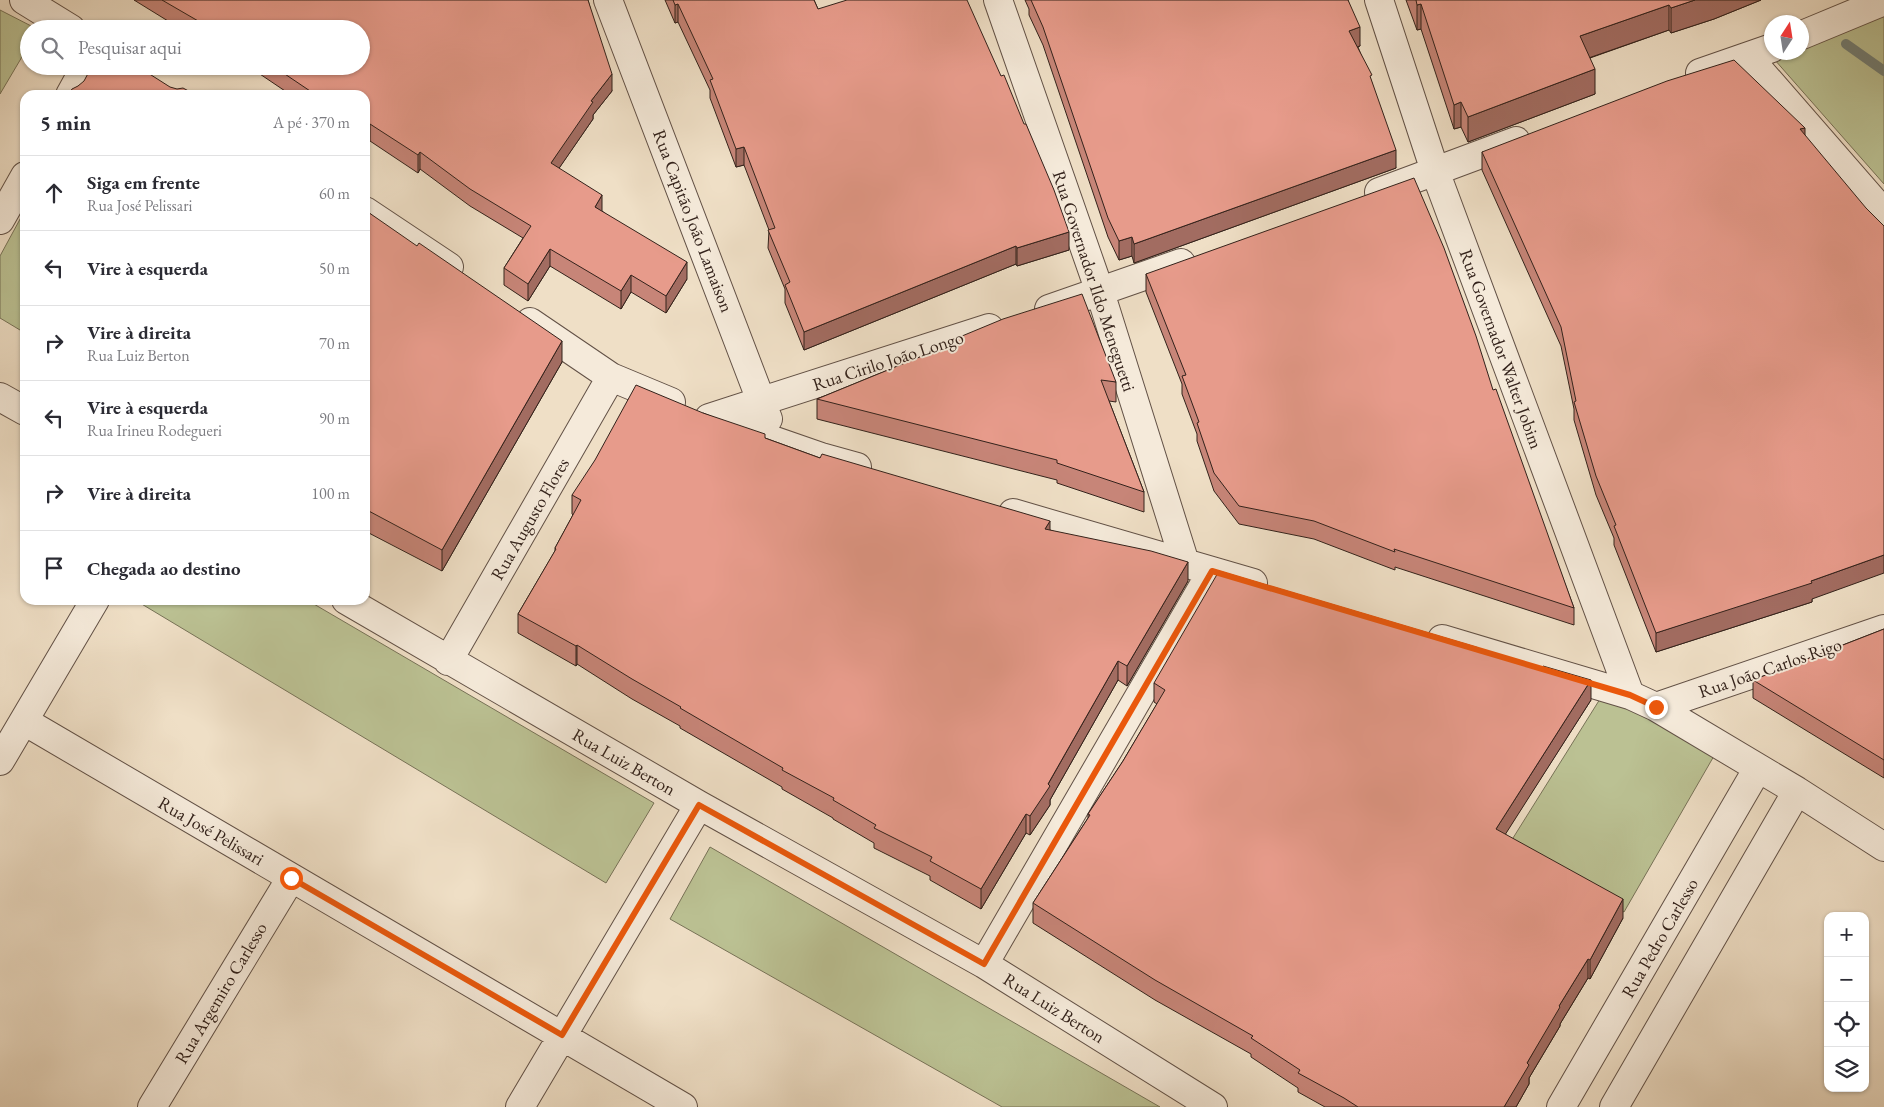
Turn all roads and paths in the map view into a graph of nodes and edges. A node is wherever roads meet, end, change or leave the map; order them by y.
1 (24, 0) edge
2 (608, 0) edge
3 (998, 0) edge
4 (1379, 0) edge
5 (1884, 1) edge
6 (56, 20) edge
7 (1809, 33) edge
8 (1760, 53) edge
9 (81, 75) edge
10 (1679, 80) edge
11 (73, 90) edge
12 (1535, 134) edge
13 (1435, 171) junction
14 (20, 185) edge
15 (1351, 202) edge
16 (1884, 213) edge
17 (370, 215) edge
18 (0, 220) edge
19 (1202, 255) edge
20 (472, 282) edge
21 (1100, 292) junction
22 (512, 310) edge
23 (611, 377) junction
24 (0, 396) edge
25 (762, 402) junction
26 (20, 408) edge
27 (710, 418) junction
28 (778, 442) junction
29 (883, 475) edge
30 (985, 504) edge
31 (1185, 563) junction
32 (1212, 571) junction
33 (1278, 591) edge
34 (92, 605) edge
35 (354, 605) edge
36 (1884, 629) edge
37 (1421, 633) edge
38 (448, 661) junction
39 (1630, 695) junction
40 (1656, 707) junction
41 (24, 721) junction
42 (0, 761) edge
43 (1758, 768) junction
44 (1797, 791) junction
45 (699, 805) junction
46 (1884, 847) edge
47 (291, 878) junction
48 (984, 964) junction
49 (562, 1035) junction
50 (152, 1107) edge
51 (520, 1107) edge
52 (683, 1107) edge
53 (1213, 1107) edge
54 (1561, 1107) edge
55 (1614, 1107) edge

1 - 6 street
2 - 25 street, Rua Capitão João Lamaison
3 - 21 street, Rua Governador Ildo Meneguetti
4 - 13 street, Rua Governador Walter Jobim
5 - 7 street
8 - 10 street
8 - 16 street
9 - 11 street
12 - 13 street
13 - 15 street
13 - 39 street, Rua Governador Walter Jobim
14 - 18 street
17 - 20 street
19 - 21 street, Rua Cirilo João Longo
21 - 25 street, Rua Cirilo João Longo
21 - 31 street, Rua Governador Ildo Meneguetti
22 - 23 street
23 - 27 street
23 - 38 street, Rua Augusto Flores
24 - 26 street
25 - 27 street, Rua Cirilo João Longo
25 - 28 street, Rua Capitão João Lamaison
27 - 28 street
28 - 29 street
30 - 31 street
31 - 32 street
32 - 33 street
32 - 48 street
34 - 41 street
35 - 38 street, Rua Luiz Berton
36 - 40 street, Rua João Carlos Rigo
37 - 39 street
38 - 45 street, Rua Luiz Berton
39 - 40 street
40 - 43 street
41 - 42 street
41 - 47 street, Rua José Pelissari
43 - 44 street
43 - 54 street, Rua Pedro Carlesso
44 - 46 street
44 - 55 street
45 - 48 street, Rua Luiz Berton
45 - 49 street
47 - 49 street, Rua José Pelissari
47 - 50 street, Rua Argemiro Carlesso
48 - 53 street, Rua Luiz Berton
49 - 51 street
49 - 52 street, Rua José Pelissari

